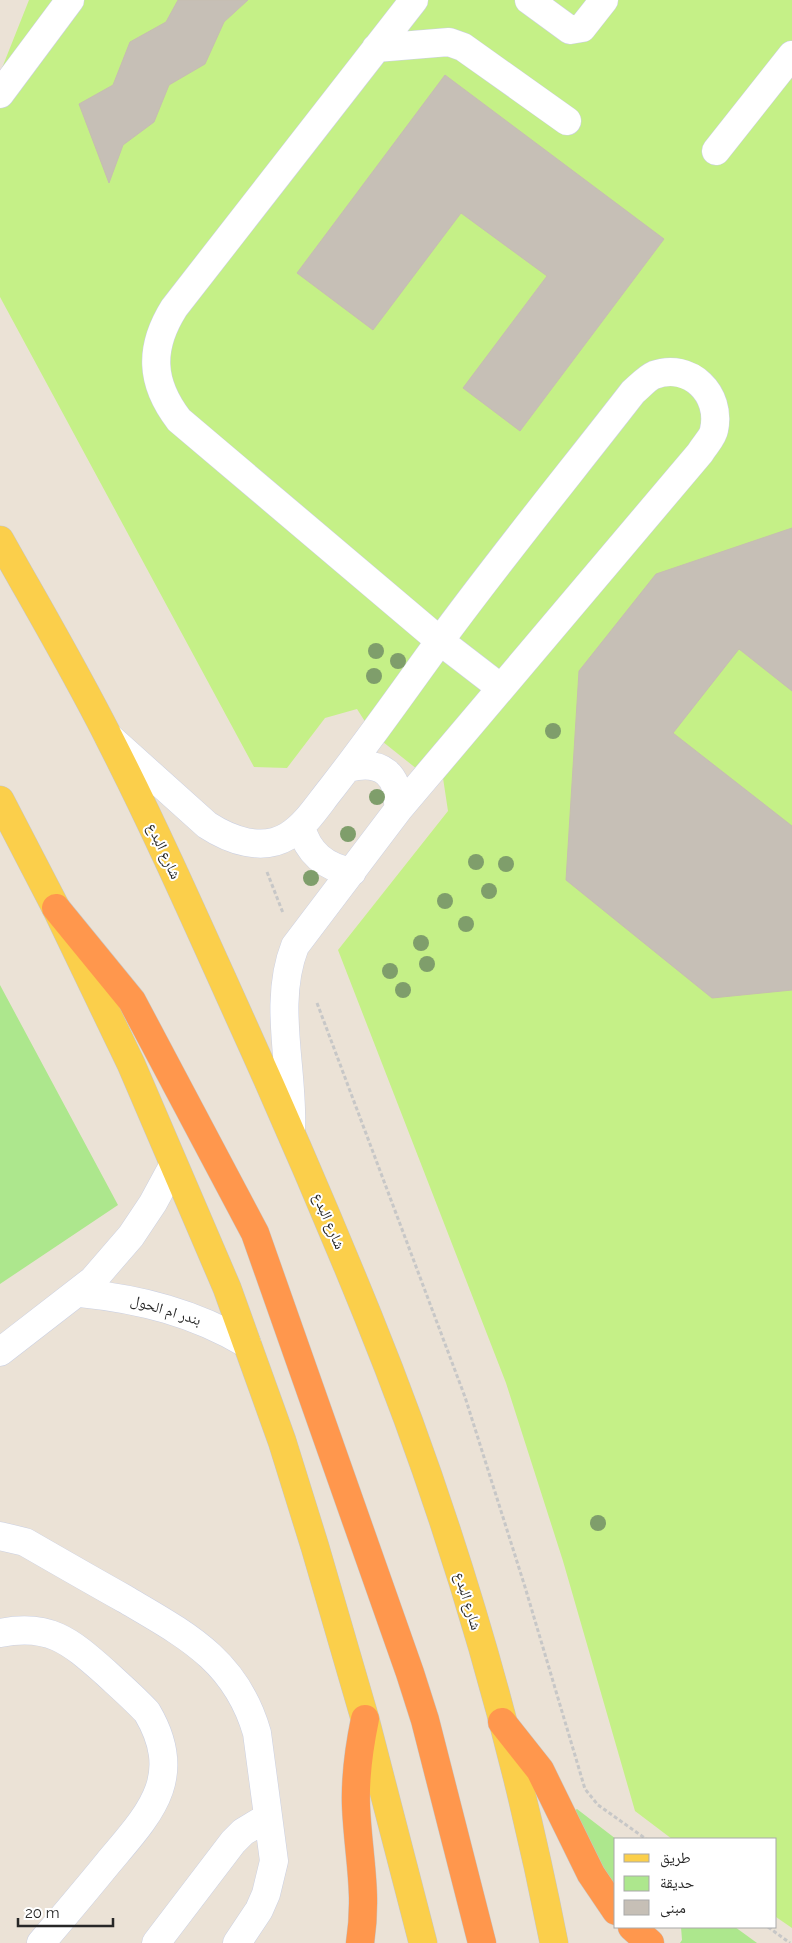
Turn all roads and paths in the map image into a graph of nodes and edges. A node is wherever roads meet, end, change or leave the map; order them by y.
1 (70, 0) edge
2 (414, 0) edge
3 (529, 0) edge
4 (604, 0) edge
5 (376, 48) junction
6 (787, 72) edge
7 (0, 94) edge
8 (567, 121) dead end
9 (716, 152) dead end
10 (0, 540) edge
11 (440, 641) junction
12 (501, 688) junction
13 (109, 737) junction
14 (348, 768) junction
15 (0, 800) edge
16 (398, 810) junction
17 (301, 827) junction
18 (352, 872) junction
19 (56, 908) junction
20 (323, 1019) dead end
21 (291, 1131) junction
22 (174, 1166) junction
23 (80, 1293) junction
24 (247, 1344) junction
25 (0, 1352) edge
26 (0, 1536) edge
27 (0, 1633) edge
28 (365, 1719) junction
29 (502, 1722) junction
30 (268, 1817) junction
31 (645, 1838) edge
32 (614, 1908) edge
33 (633, 1928) edge
34 (769, 1928) edge
35 (42, 1943) edge
36 (156, 1943) edge
37 (236, 1943) edge
38 (360, 1943) edge
39 (424, 1943) edge
40 (482, 1943) edge
41 (554, 1943) edge
42 (650, 1943) edge
43 (790, 1943) edge

1 - 7 street
2 - 5 street
3 - 4 street
5 - 8 street
5 - 11 street
6 - 9 street
10 - 13 main road, شارع البدع
11 - 12 street
11 - 12 street
11 - 14 street
12 - 16 street
13 - 17 street
13 - 21 main road, شارع البدع
14 - 16 street
14 - 17 street
15 - 19 main road
16 - 18 street
17 - 18 street
18 - 21 street
19 - 22 main road
19 - 40 highway
20 - 31 path
21 - 29 main road, شارع البدع
22 - 23 street
22 - 24 main road
23 - 24 street, بندر ام الحول
23 - 25 street
24 - 28 main road
26 - 30 street
27 - 35 street
28 - 38 highway
28 - 39 main road
29 - 32 highway
29 - 41 main road, شارع البدع
30 - 36 street
30 - 37 street
33 - 42 highway
34 - 43 path

